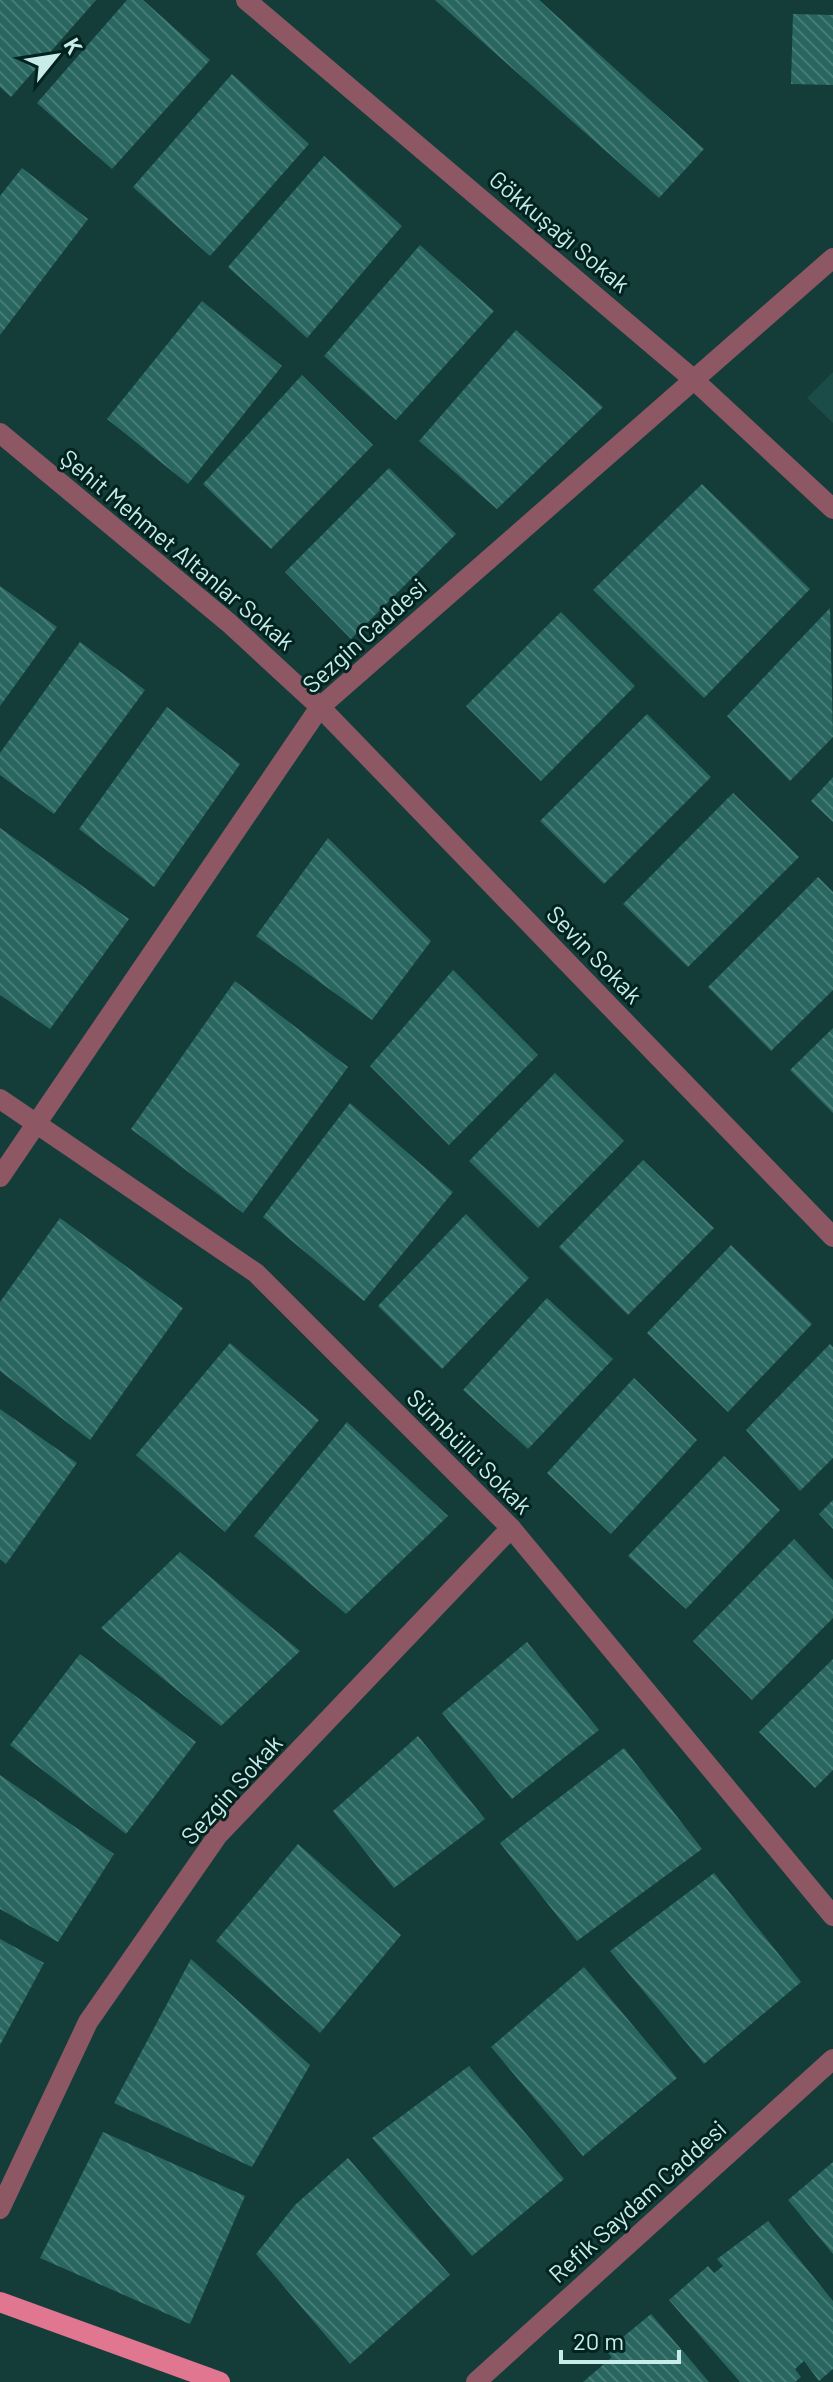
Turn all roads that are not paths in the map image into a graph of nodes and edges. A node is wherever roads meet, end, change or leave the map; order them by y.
1 (246, 0) edge
2 (833, 258) edge
3 (693, 379) junction
4 (0, 433) edge
5 (833, 509) edge
6 (320, 707) junction
7 (0, 1099) edge
8 (37, 1126) junction
9 (0, 1177) edge
10 (833, 1237) edge
11 (511, 1528) junction
12 (833, 1916) edge
13 (833, 2059) edge
14 (0, 2209) edge
15 (0, 2302) edge
16 (220, 2382) edge
17 (476, 2382) edge

1 - 3 street, Gökkuşağı Sokak
2 - 3 street, Sezgin Caddesi
3 - 5 street, Gökkuşağı Sokak
3 - 6 street, Sezgin Caddesi
4 - 6 street, Şehit Mehmet Altanlar Sokak
6 - 8 street, Sezgin Caddesi
6 - 10 street, Sevin Sokak
7 - 8 street, Sümbüllü Sokak
8 - 9 street, Sezgin Caddesi
8 - 11 street, Sümbüllü Sokak
11 - 12 street, Sümbüllü Sokak
11 - 14 street, Sezgin Sokak
13 - 17 street, Refik Saydam Caddesi
15 - 16 main road

